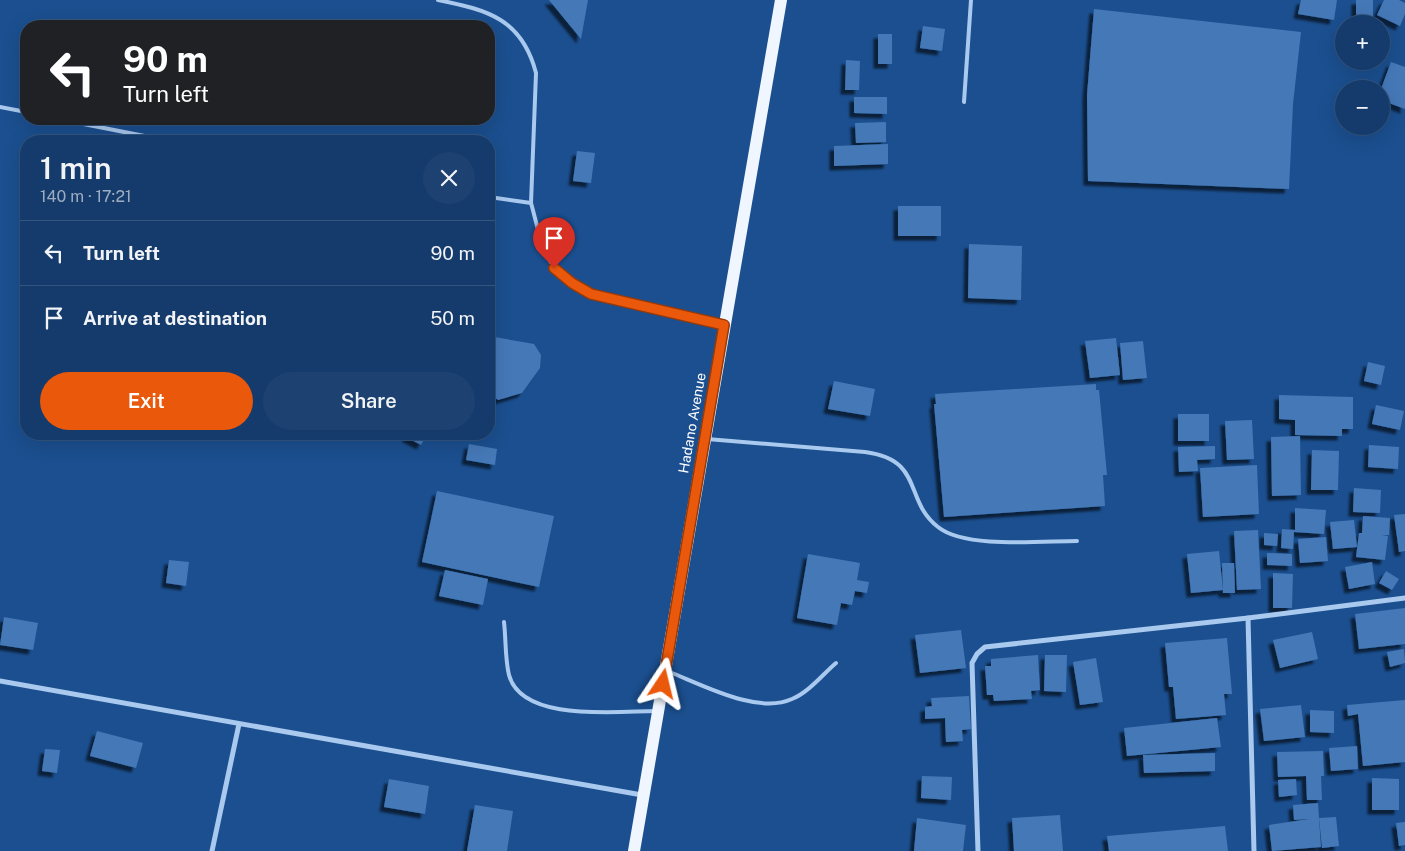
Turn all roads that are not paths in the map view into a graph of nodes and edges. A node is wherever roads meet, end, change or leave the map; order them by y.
1 (438, 0) edge
2 (781, 0) edge
3 (970, 0) edge
4 (964, 102) dead end
5 (0, 107) edge
6 (20, 111) edge
7 (89, 125) edge
8 (139, 135) edge
9 (495, 199) edge
10 (531, 203) junction
11 (724, 325) junction
12 (705, 439) junction
13 (1077, 542) dead end
14 (1405, 598) edge
15 (1248, 618) junction
16 (504, 622) dead end
17 (836, 663) dead end
18 (665, 671) junction
19 (0, 681) edge
20 (658, 711) junction
21 (239, 724) junction
22 (643, 796) junction
23 (212, 851) edge
24 (634, 851) edge
25 (978, 851) edge
26 (1254, 851) edge

1 - 10 lane
2 - 11 main road, Hadano Avenue
3 - 4 lane
5 - 6 lane
7 - 8 lane
9 - 10 lane
10 - 11 lane
11 - 12 main road, Hadano Avenue
12 - 13 lane
12 - 18 main road, Hadano Avenue
14 - 15 street
15 - 25 street
15 - 26 street
16 - 20 lane
17 - 18 lane
18 - 20 main road, Hadano Avenue
19 - 21 street
20 - 22 main road, Hadano Avenue
21 - 22 street
21 - 23 street
22 - 24 main road, Hadano Avenue

